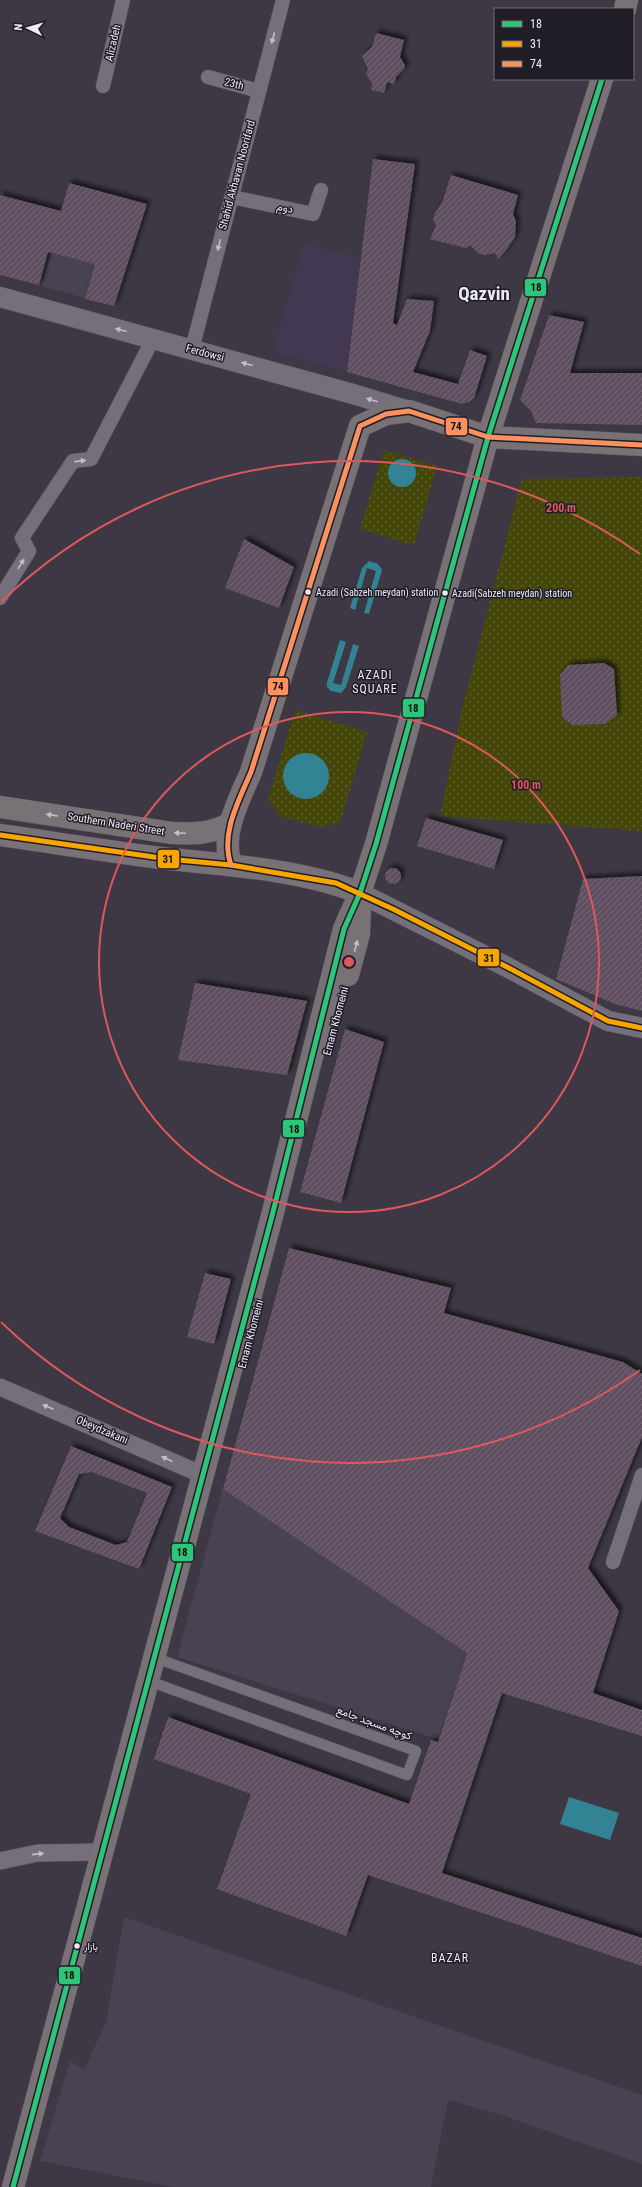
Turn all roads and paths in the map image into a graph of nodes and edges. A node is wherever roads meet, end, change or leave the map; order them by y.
1 (123, 0) edge
2 (283, 0) edge
3 (208, 78) dead end
4 (602, 80) edge
5 (103, 86) dead end
6 (259, 90) junction
7 (321, 190) dead end
8 (232, 197) junction
9 (0, 297) edge
10 (153, 339) junction
11 (192, 349) junction
12 (409, 411) junction
13 (488, 437) junction
14 (642, 445) edge
15 (0, 598) edge
16 (0, 807) edge
17 (231, 823) junction
18 (210, 832) junction
19 (0, 835) edge
20 (222, 864) junction
21 (360, 893) junction
22 (642, 1028) edge
23 (0, 1387) edge
24 (203, 1474) junction
25 (642, 1475) edge
26 (613, 1562) dead end
27 (164, 1661) junction
28 (157, 1684) junction
29 (102, 1852) junction
30 (0, 1861) edge
31 (13, 2187) edge
32 (22, 2187) edge

1 - 5 street, Alizadeh
2 -> 6 street, Shahid Akhavan Noorifard
3 - 6 street, 23th
4 - 13 main road
6 - 8 street, Shahid Akhavan Noorifard
7 - 8 street, دوم
8 -> 11 street, Shahid Akhavan Noorifard
10 -> 9 main road, Ferdowsi
10 - 11 main road, Ferdowsi
15 -> 10 street
12 -> 11 main road, Ferdowsi
12 - 13 main road
12 - 17 main road
13 - 14 main road
13 - 21 main road
18 -> 16 main road, Southern Naderi Street
17 - 18 main road, Southern Naderi Street
17 - 20 main road
18 - 20 main road
19 - 20 main road
20 - 21 main road
21 - 22 main road
21 - 24 main road, Emam Khomeini
27 -> 21 main road, Emam Khomeini
24 -> 23 street, Obeydzakani
24 - 29 main road, Emam Khomeini
25 - 26 street
27 - 28 main road, Emam Khomeini
27 - 28 street, کوچه مسجد جامع
28 - 32 main road, Emam Khomeini
30 -> 29 street
29 - 31 main road, Emam Khomeini

